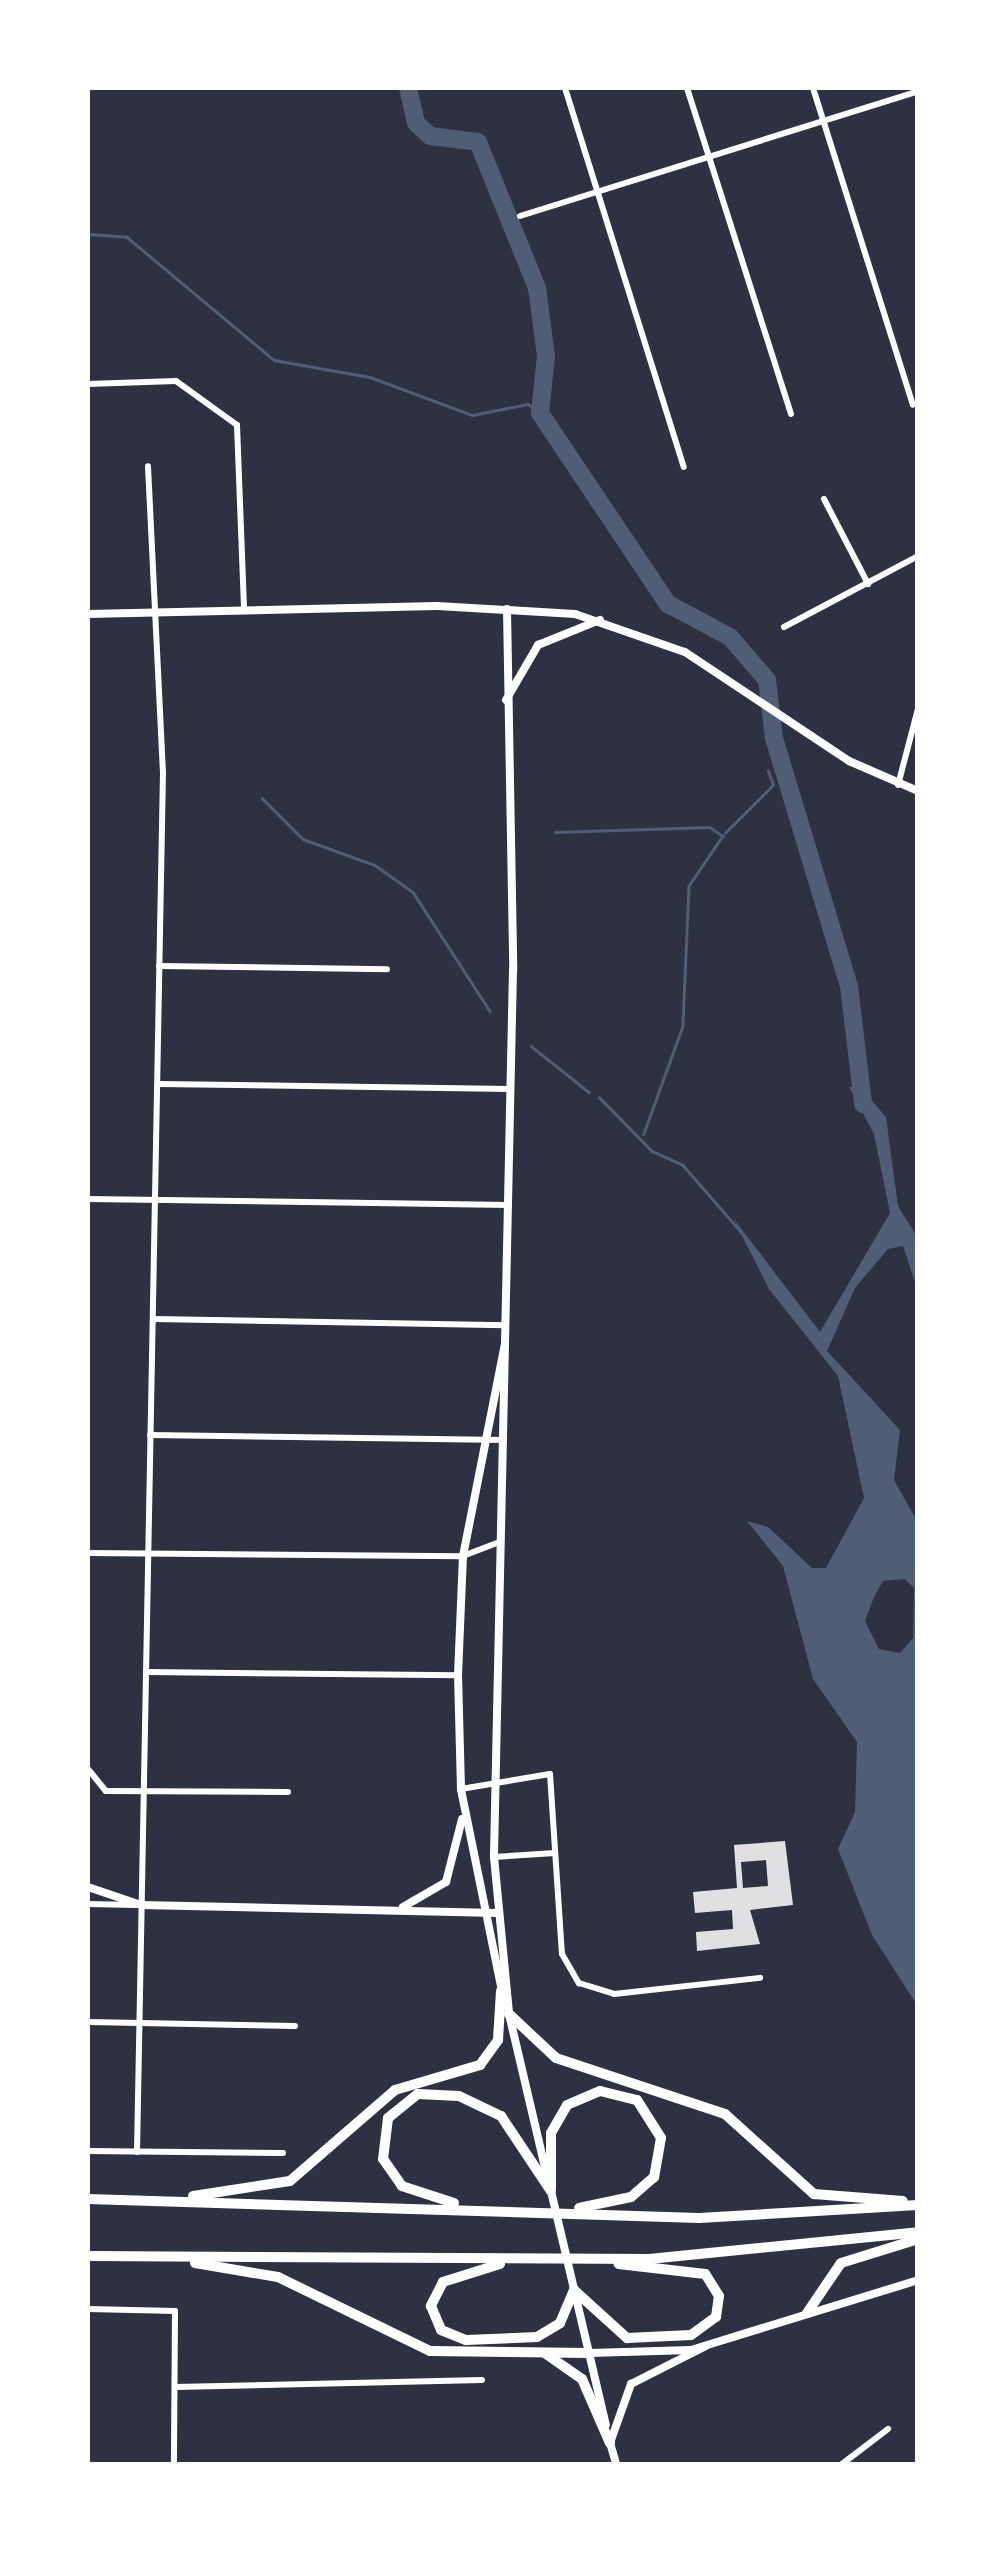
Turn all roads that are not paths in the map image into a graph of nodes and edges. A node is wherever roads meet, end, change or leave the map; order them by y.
1 (565, 88) edge
2 (687, 88) edge
3 (813, 88) edge
4 (918, 91) edge
5 (824, 121) junction
6 (709, 158) junction
7 (598, 193) junction
8 (520, 216) dead end
9 (88, 384) edge
10 (913, 406) dead end
11 (790, 414) dead end
12 (148, 466) dead end
13 (684, 467) dead end
14 (824, 499) dead end
15 (918, 556) edge
16 (868, 584) junction
17 (508, 609) junction
18 (244, 612) junction
19 (152, 613) junction
20 (88, 614) edge
21 (600, 620) junction
22 (784, 627) dead end
23 (504, 704) junction
24 (918, 709) edge
25 (898, 786) junction
26 (918, 791) edge
27 (159, 966) junction
28 (387, 968) dead end
29 (158, 1084) junction
30 (510, 1090) junction
31 (88, 1199) edge
32 (155, 1200) junction
33 (509, 1206) junction
34 (153, 1318) junction
35 (508, 1325) junction
36 (150, 1435) junction
37 (486, 1440) junction
38 (506, 1440) junction
39 (500, 1542) junction
40 (88, 1553) edge
41 (148, 1554) junction
42 (463, 1556) junction
43 (146, 1672) junction
44 (458, 1674) junction
45 (88, 1769) edge
46 (494, 1778) junction
47 (144, 1790) junction
48 (461, 1790) junction
49 (288, 1792) dead end
50 (464, 1810) junction
51 (555, 1852) junction
52 (494, 1857) junction
53 (472, 1861) junction
54 (88, 1886) edge
55 (88, 1904) edge
56 (141, 1905) junction
57 (397, 1910) junction
58 (481, 1912) junction
59 (497, 1912) junction
60 (760, 1978) dead end
61 (501, 1990) junction
62 (509, 2014) junction
63 (88, 2022) edge
64 (140, 2023) junction
65 (295, 2026) dead end
66 (88, 2151) edge
67 (138, 2152) junction
68 (282, 2153) dead end
69 (551, 2191) junction
70 (88, 2199) edge
71 (160, 2200) junction
72 (918, 2203) edge
73 (470, 2207) junction
74 (563, 2211) junction
75 (918, 2235) edge
76 (88, 2256) edge
77 (160, 2257) junction
78 (593, 2260) junction
79 (505, 2262) junction
80 (918, 2280) edge
81 (574, 2290) junction
82 (88, 2309) edge
83 (807, 2312) junction
84 (706, 2346) junction
85 (541, 2352) junction
86 (590, 2353) junction
87 (482, 2380) dead end
88 (175, 2388) junction
89 (888, 2428) dead end
90 (610, 2443) junction
91 (174, 2464) edge
92 (616, 2464) edge
93 (842, 2464) edge

1 - 7 street
2 - 6 street
3 - 5 street
4 - 5 street
5 - 6 street
5 - 10 street
6 - 7 street
6 - 11 street
7 - 8 street
7 - 13 street
9 - 18 street
12 - 19 street
14 - 16 street
15 - 16 street
16 - 22 street
17 - 18 street
17 - 21 street
17 - 23 street
18 - 19 street
19 - 20 street
19 - 27 street
21 - 23 street
21 - 25 street
23 - 30 street
24 - 25 street
25 - 26 street
27 - 28 street
27 - 29 street
29 - 30 street
29 - 32 street
30 - 33 street
31 - 32 street
32 - 33 street
32 - 34 street
33 - 35 street
34 - 35 street
34 - 36 street
35 - 37 street
35 - 38 street
36 - 37 street
36 - 41 street
37 - 38 street
37 - 42 street
38 - 39 street
39 - 42 street
39 - 46 street
40 - 41 street
41 - 42 street
41 - 43 street
42 - 44 street
43 - 44 street
43 - 47 street
44 - 48 street
45 - 47 street
46 - 48 street
46 - 51 street
46 - 52 street
47 - 49 street
47 - 56 street
48 - 50 street
50 - 53 street
50 - 57 street
51 - 52 street
51 - 60 street
52 - 53 street
52 - 59 street
53 - 58 street
54 - 56 street
55 - 56 street
56 - 57 street
56 - 64 street
57 - 58 street
58 - 59 street
58 - 61 street
59 - 62 street
61 - 62 street
61 - 71 highway
62 - 69 street
62 - 72 highway
63 - 64 street
64 - 65 street
64 - 67 street
66 - 67 street
67 - 68 street
69 - 73 highway
69 - 74 highway
69 - 81 street
70 - 71 highway
71 - 73 highway
72 - 74 highway
73 - 74 highway
75 - 78 highway
75 - 83 highway
76 - 77 highway
77 - 79 highway
77 - 85 highway
78 - 79 highway
78 - 81 highway
79 - 81 highway
80 - 83 street
81 - 86 street
82 - 88 street
83 - 84 street
84 - 86 street
84 - 90 street
85 - 86 highway
85 - 90 highway
86 - 90 street
87 - 88 street
88 - 91 street
89 - 93 street
90 - 92 street

